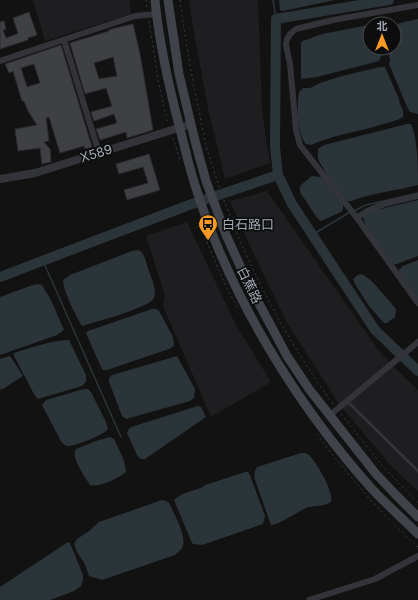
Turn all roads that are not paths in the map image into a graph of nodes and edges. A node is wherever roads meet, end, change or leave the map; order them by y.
1 (155, 0) edge
2 (168, 0) edge
3 (418, 5) edge
4 (156, 14) junction
5 (64, 40) junction
6 (0, 61) edge
7 (191, 124) junction
8 (179, 127) junction
9 (99, 152) junction
10 (0, 179) edge
11 (418, 196) edge
12 (355, 216) junction
13 (418, 303) edge
14 (418, 342) edge
15 (347, 401) junction
16 (329, 416) junction
17 (418, 471) edge
18 (418, 517) edge
19 (418, 534) edge
20 (418, 556) edge
21 (309, 600) edge

1 - 4 main road, 白蕉路
2 - 7 main road, 白蕉路
3 - 12 street
4 - 5 street
4 - 8 main road, 白蕉路
5 - 6 street
5 - 9 street
7 - 8 street, X589 / X589
7 - 16 main road, 白蕉路
8 - 9 street, X589 / X589
8 - 19 main road, 白蕉路
9 - 10 street, X589 / X589
11 - 12 street
12 - 13 street
14 - 15 street
15 - 16 street
15 - 17 lane
16 - 18 main road, 白蕉路
20 - 21 street

